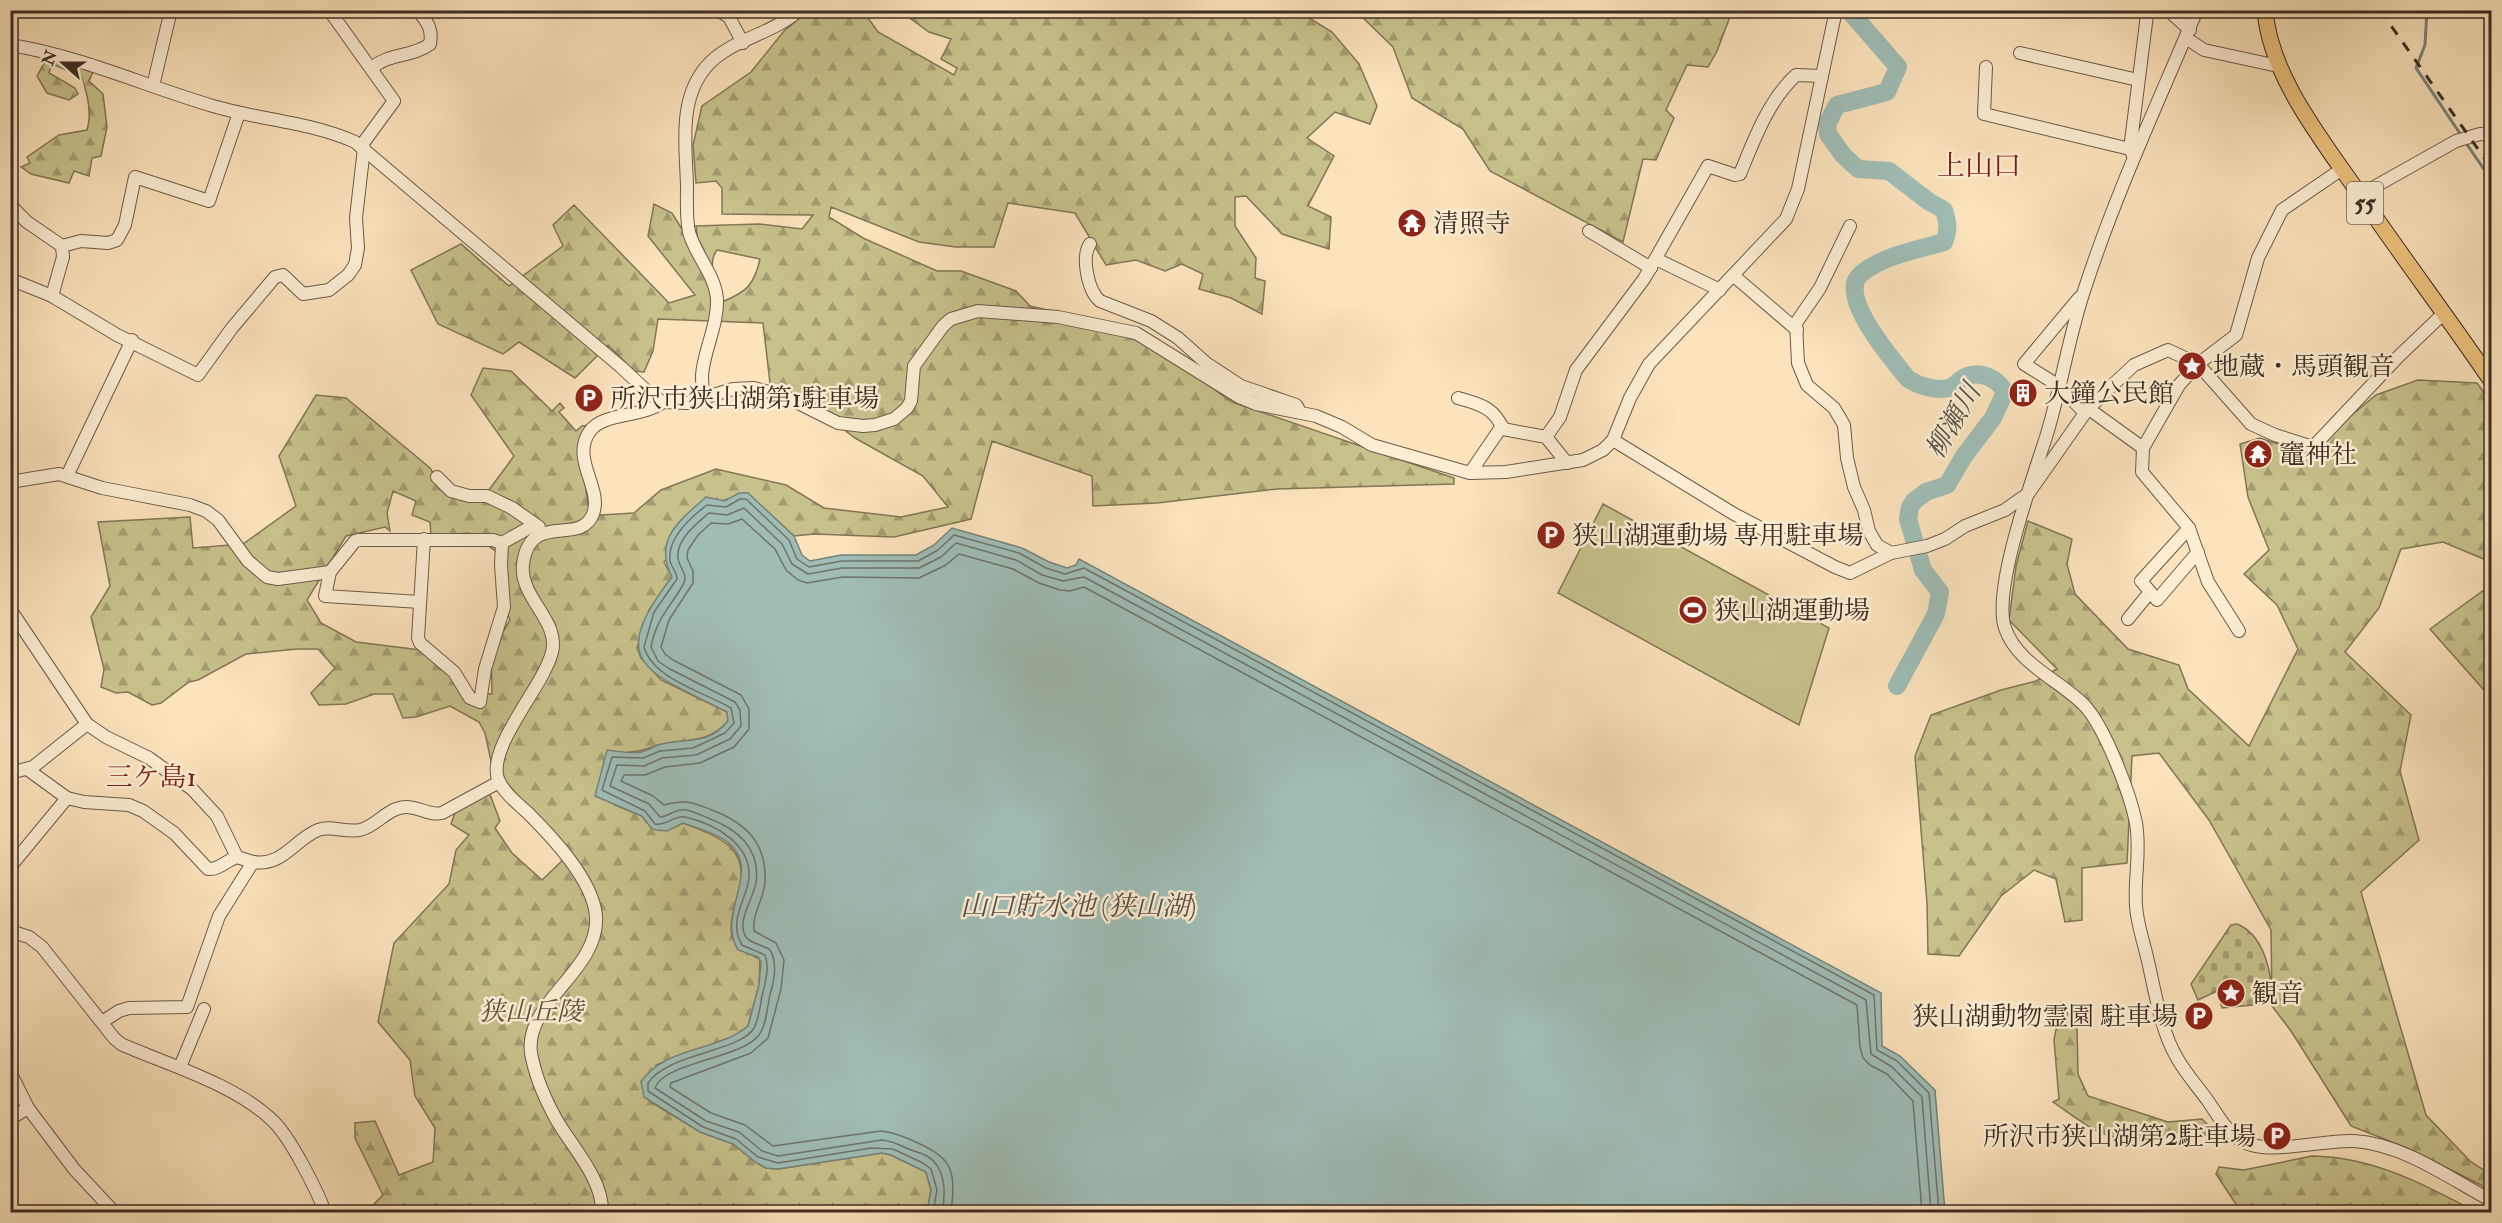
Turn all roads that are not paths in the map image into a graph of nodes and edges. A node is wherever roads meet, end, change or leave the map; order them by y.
1 (171, 10) edge
2 (329, 10) edge
3 (417, 10) edge
4 (718, 10) edge
5 (799, 10) edge
6 (1836, 10) edge
7 (2168, 10) edge
8 (2197, 10) edge
9 (2265, 10) edge
10 (2147, 11) edge
11 (2188, 34) junction
12 (743, 43) junction
13 (10, 45) edge
14 (2020, 53) dead end
15 (2278, 66) junction
16 (1986, 67) dead end
17 (372, 68) junction
18 (1822, 76) junction
19 (2138, 80) junction
20 (153, 86) junction
21 (239, 113) junction
22 (2492, 135) edge
23 (362, 147) junction
24 (2132, 154) junction
25 (2342, 169) junction
26 (2360, 195) junction
27 (10, 205) edge
28 (1850, 226) dead end
29 (1588, 231) dead end
30 (1090, 244) dead end
31 (62, 246) junction
32 (1654, 263) junction
33 (1734, 276) junction
34 (10, 279) edge
35 (1720, 290) junction
36 (2082, 295) junction
37 (52, 296) junction
38 (2444, 313) junction
39 (1797, 330) junction
40 (132, 340) junction
41 (2198, 364) junction
42 (2492, 382) edge
43 (2059, 386) junction
44 (703, 398) junction
45 (1458, 398) dead end
46 (663, 402) junction
47 (2087, 411) junction
48 (1300, 412) junction
49 (1502, 426) junction
50 (1546, 437) junction
51 (1613, 440) junction
52 (2143, 448) junction
53 (1567, 463) junction
54 (1470, 473) junction
55 (67, 476) junction
56 (437, 477) dead end
57 (10, 482) edge
58 (2028, 494) junction
59 (534, 525) junction
60 (2189, 528) junction
61 (549, 531) junction
62 (424, 539) junction
63 (502, 543) junction
64 (2198, 552) junction
65 (1891, 553) junction
66 (330, 572) junction
67 (2150, 592) junction
68 (420, 602) junction
69 (10, 609) edge
70 (2128, 619) dead end
71 (2239, 631) dead end
72 (87, 724) junction
73 (27, 769) junction
74 (10, 773) edge
75 (499, 783) junction
76 (67, 798) junction
77 (237, 857) junction
78 (253, 862) junction
79 (10, 867) edge
80 (10, 931) edge
81 (204, 1009) dead end
82 (102, 1022) junction
83 (180, 1067) junction
84 (10, 1072) edge
85 (28, 1108) junction
86 (10, 1119) edge
87 (2492, 1201) edge
88 (114, 1212) edge
89 (326, 1212) edge
90 (602, 1212) edge

1 - 20 street
2 - 17 street
3 - 17 street
4 - 12 street
5 - 12 street
6 - 18 street
7 - 11 street
8 - 11 street
9 - 15 main road, 55
10 - 19 street
11 - 15 street
11 - 24 street
12 - 44 street
13 - 20 street
14 - 19 street
15 - 25 main road, 55
16 - 24 street
17 - 23 street
18 - 32 street
18 - 33 street
19 - 24 street
20 - 21 street
21 - 23 street
21 - 31 street
22 - 26 street
23 - 40 street
23 - 46 street
24 - 36 street
25 - 26 main road, 55
25 - 41 street
26 - 38 main road, 55
27 - 31 street
28 - 39 street
29 - 32 street
30 - 48 street
31 - 37 street
32 - 35 street
32 - 50 street
33 - 35 street
33 - 39 street
34 - 37 street
35 - 51 street
36 - 43 street
36 - 43 street
37 - 40 street
38 - 41 street
38 - 42 main road, 55
39 - 65 street
40 - 55 street
41 - 47 street
41 - 52 street
43 - 47 street
43 - 58 street
44 - 46 street
44 - 48 street
45 - 49 street
46 - 61 street
47 - 52 street
47 - 58 street
48 - 54 street
49 - 50 street
49 - 54 street
50 - 53 street
51 - 53 street
51 - 65 street
52 - 60 street
53 - 54 street
55 - 57 street
55 - 66 street
56 - 59 street
58 - 65 street
58 - 87 street
59 - 61 street
59 - 63 street
60 - 64 street
60 - 67 street
61 - 75 street
62 - 63 street
62 - 66 street
62 - 68 street
63 - 68 street
64 - 67 street
64 - 71 street
66 - 68 street
67 - 70 street
69 - 72 street
72 - 73 street
72 - 77 street
73 - 74 street
73 - 76 street
75 - 78 street
75 - 90 street
76 - 77 street
76 - 79 street
77 - 78 street
78 - 82 street
80 - 82 street
81 - 83 street
82 - 83 street
83 - 89 street
84 - 85 street
85 - 86 street
85 - 88 street

